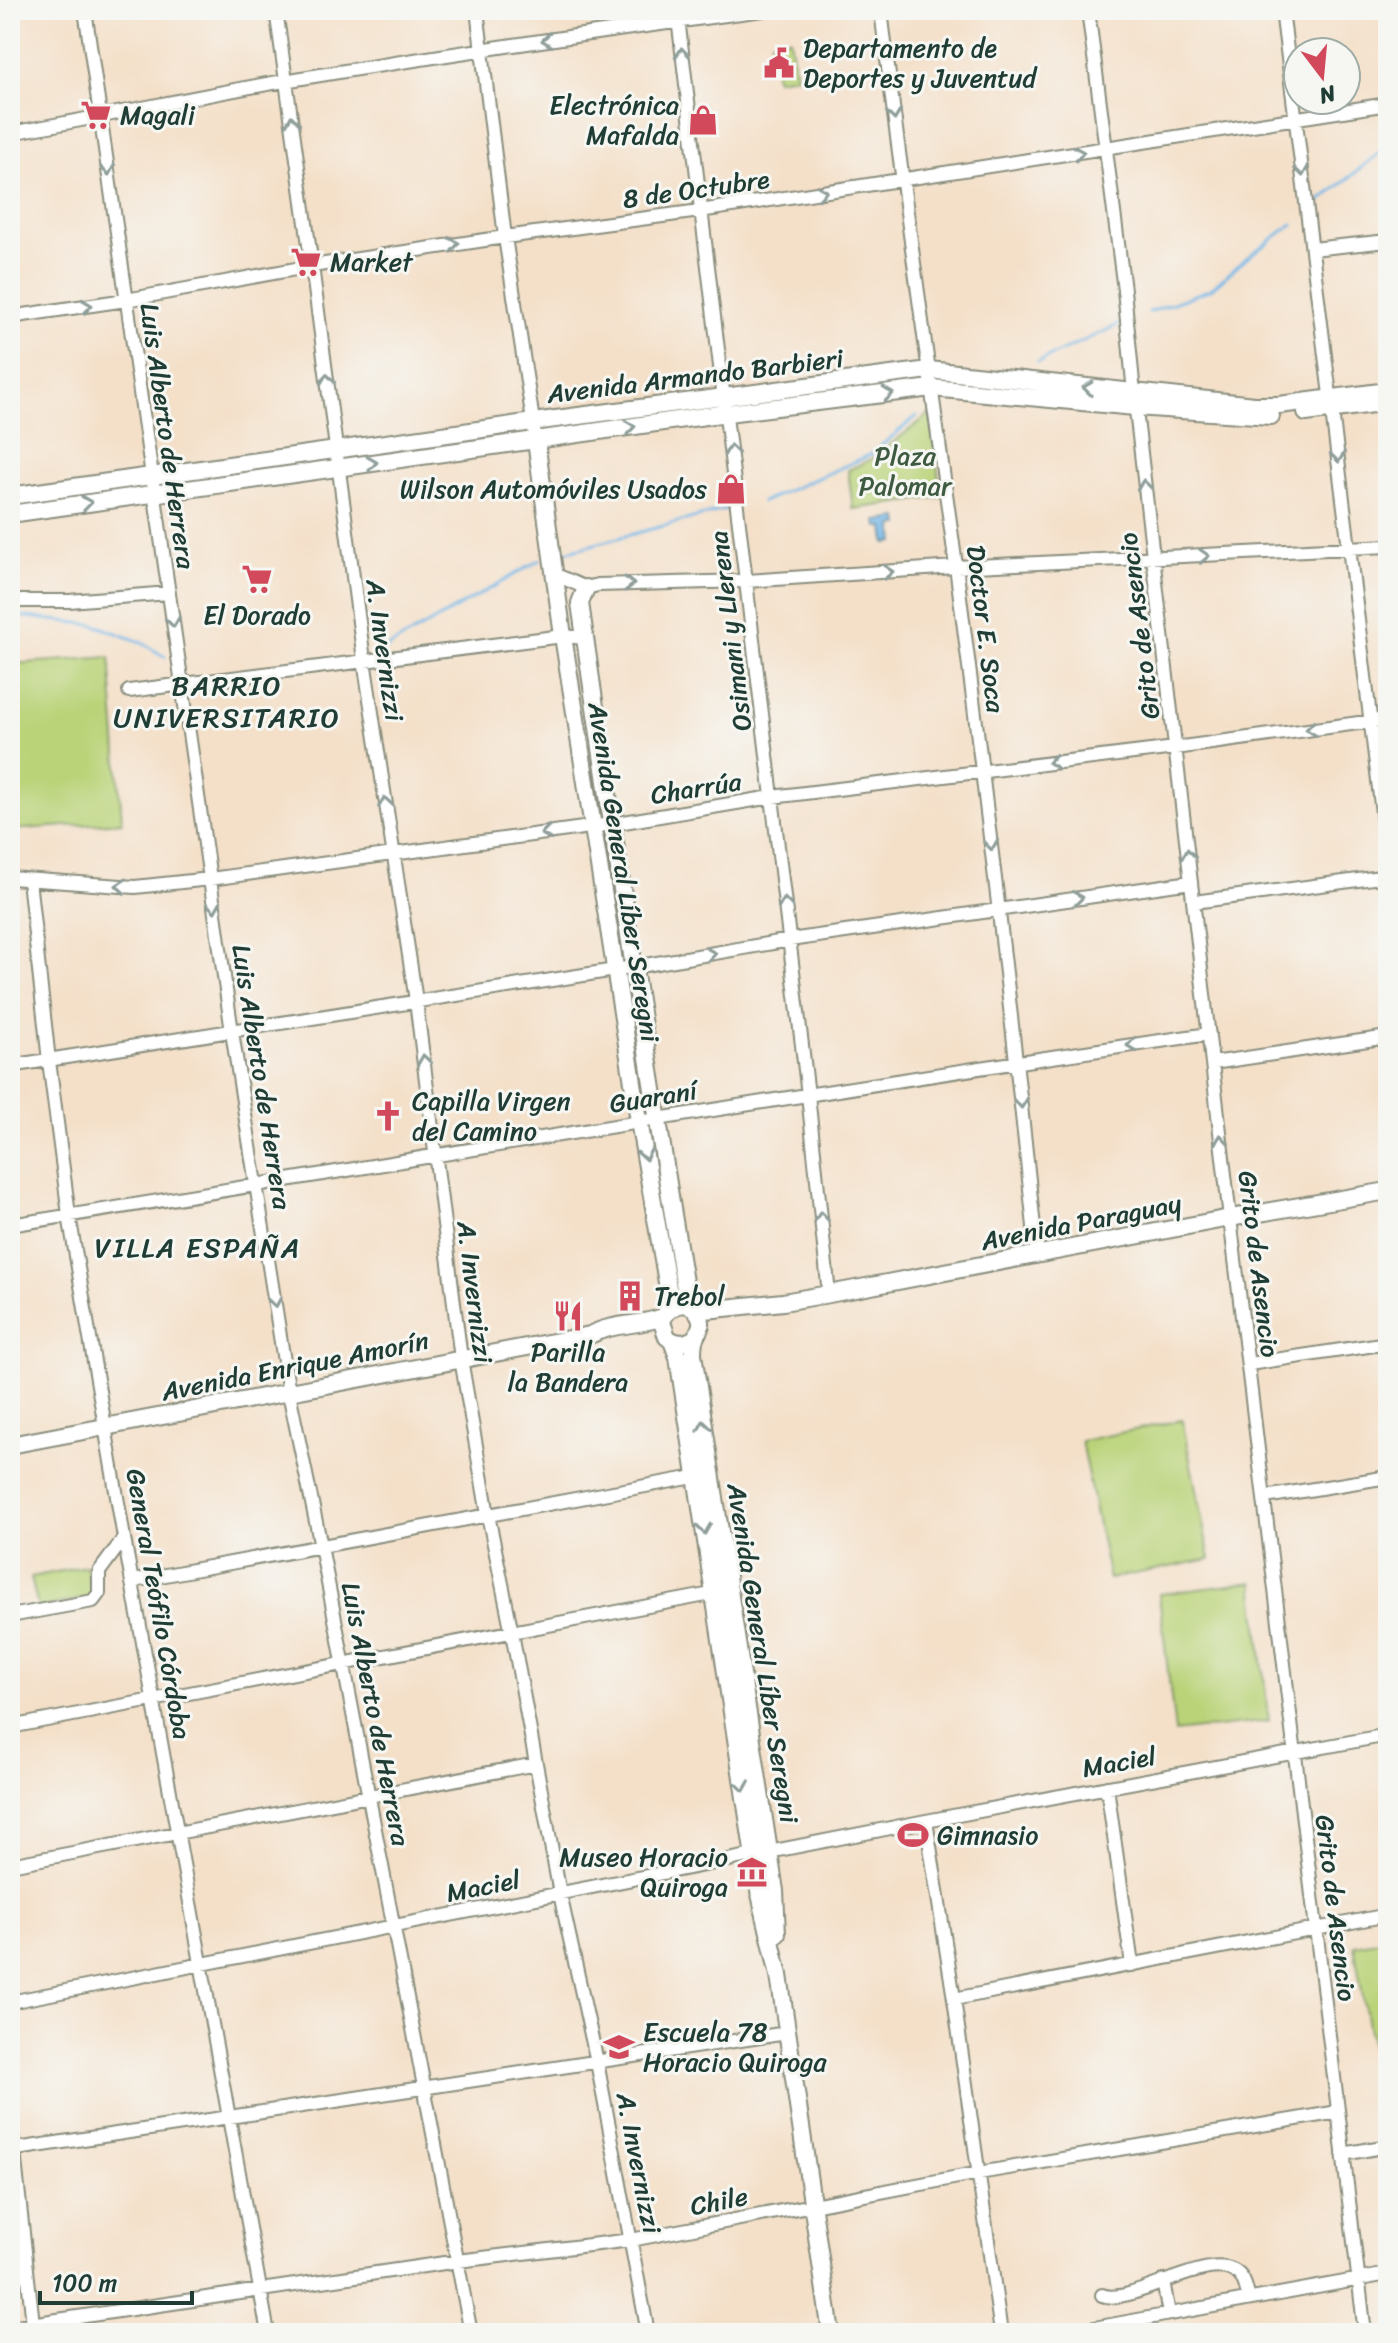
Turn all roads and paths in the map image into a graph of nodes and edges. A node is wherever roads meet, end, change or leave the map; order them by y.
1 (85, 10) edge
2 (276, 10) edge
3 (477, 10) edge
4 (763, 10) edge
5 (881, 10) edge
6 (1088, 10) edge
7 (1282, 10) edge
8 (678, 16) edge
9 (482, 49) junction
10 (286, 81) junction
11 (1388, 104) edge
12 (100, 118) junction
13 (1296, 119) junction
14 (10, 133) edge
15 (1107, 148) junction
16 (901, 180) junction
17 (700, 211) junction
18 (505, 237) junction
19 (1388, 241) edge
20 (1312, 249) junction
21 (312, 266) junction
22 (126, 300) junction
23 (10, 317) edge
24 (929, 370) junction
25 (932, 388) junction
26 (1388, 391) edge
27 (1135, 400) junction
28 (1388, 402) edge
29 (726, 404) junction
30 (1331, 404) junction
31 (533, 422) junction
32 (536, 441) junction
33 (336, 449) junction
34 (339, 468) junction
35 (153, 485) junction
36 (10, 496) edge
37 (10, 514) edge
38 (1388, 546) edge
39 (1349, 549) junction
40 (1153, 558) junction
41 (956, 567) junction
42 (554, 574) junction
43 (747, 581) junction
44 (586, 588) junction
45 (169, 593) junction
46 (10, 601) edge
47 (563, 636) junction
48 (585, 638) junction
49 (364, 660) junction
50 (182, 685) junction
51 (129, 691) dead end
52 (1388, 719) edge
53 (1371, 721) junction
54 (1175, 748) junction
55 (982, 770) junction
56 (772, 797) junction
57 (612, 824) junction
58 (594, 826) junction
59 (393, 854) junction
60 (1388, 861) edge
61 (1388, 876) edge
62 (10, 878) edge
63 (210, 879) junction
64 (29, 880) junction
65 (1191, 882) junction
66 (1194, 902) junction
67 (999, 910) junction
68 (790, 940) junction
69 (634, 967) junction
70 (615, 970) junction
71 (416, 1001) junction
72 (232, 1032) junction
73 (1209, 1034) junction
74 (1388, 1037) edge
75 (49, 1061) junction
76 (1017, 1062) junction
77 (1213, 1063) junction
78 (10, 1066) edge
79 (808, 1095) junction
80 (657, 1118) junction
81 (639, 1121) junction
82 (436, 1154) junction
83 (257, 1184) junction
84 (1388, 1191) edge
85 (69, 1215) junction
86 (1230, 1218) junction
87 (10, 1225) edge
88 (1037, 1255) junction
89 (829, 1294) junction
90 (783, 1302) junction
91 (693, 1309) junction
92 (665, 1314) junction
93 (698, 1334) junction
94 (590, 1335) junction
95 (670, 1339) junction
96 (1388, 1343) edge
97 (461, 1359) junction
98 (1249, 1364) junction
99 (289, 1393) junction
100 (106, 1427) junction
101 (10, 1445) edge
102 (704, 1475) junction
103 (1388, 1477) edge
104 (1265, 1497) junction
105 (488, 1515) junction
106 (124, 1538) junction
107 (321, 1546) junction
108 (133, 1581) junction
109 (721, 1593) junction
110 (10, 1616) edge
111 (512, 1633) junction
112 (344, 1664) junction
113 (154, 1700) junction
114 (10, 1727) edge
115 (1388, 1735) edge
116 (1294, 1754) junction
117 (536, 1764) junction
118 (1107, 1787) junction
119 (369, 1796) junction
120 (926, 1821) junction
121 (177, 1832) junction
122 (761, 1853) junction
123 (10, 1865) edge
124 (560, 1894) junction
125 (1388, 1915) edge
126 (394, 1925) junction
127 (1316, 1929) junction
128 (201, 1964) junction
129 (1132, 1965) junction
130 (954, 1999) junction
131 (10, 2002) edge
132 (787, 2033) junction
133 (597, 2062) junction
134 (424, 2086) junction
135 (1338, 2112) junction
136 (10, 2115) edge
137 (229, 2116) junction
138 (1388, 2146) edge
139 (12, 2149) edge
140 (1343, 2154) junction
141 (979, 2173) junction
142 (812, 2206) junction
143 (631, 2240) junction
144 (458, 2261) junction
145 (1388, 2274) edge
146 (1358, 2278) junction
147 (1163, 2281) junction
148 (259, 2292) junction
149 (1102, 2295) dead end
150 (1249, 2299) junction
151 (1169, 2314) junction
152 (10, 2327) edge
153 (34, 2328) edge
154 (268, 2333) edge
155 (471, 2333) edge
156 (648, 2333) edge
157 (831, 2333) edge
158 (1001, 2333) edge
159 (1067, 2333) edge
160 (1365, 2333) edge

1 - 12 street, Luis Alberto de Herrera
2 - 10 street, A. Invernizzi
3 - 9 street
4 - 8 street
5 -> 16 street, Doctor E. Soca
6 - 15 street, Grito de Asencio
7 - 13 street
8 -> 9 street
17 -> 8 street, Osimani y Llerena
9 - 10 street
9 - 18 street
10 - 12 street
21 -> 10 street, A. Invernizzi
11 - 13 street, 8 de Octubre
12 - 14 street
12 -> 22 street, Luis Alberto de Herrera
13 - 15 street, 8 de Octubre
13 -> 20 street
16 -> 15 street, 8 de Octubre
15 - 27 street, Grito de Asencio
17 -> 16 street, 8 de Octubre
16 - 24 street, Doctor E. Soca
17 - 18 street, 8 de Octubre
17 - 29 street, Osimani y Llerena
21 -> 18 street, 8 de Octubre
18 - 31 street
19 - 20 street
20 - 30 street
21 - 22 street, 8 de Octubre
33 -> 21 street, A. Invernizzi
23 -> 22 street, 8 de Octubre
22 - 35 street, Luis Alberto de Herrera
24 - 25 street, Doctor E. Soca
27 -> 24 street, Avenida Armando Barbieri
24 - 29 street, Avenida Armando Barbieri
25 - 27 street, Avenida Armando Barbieri
29 -> 25 street, Avenida Armando Barbieri
25 - 41 street, Doctor E. Soca
26 - 30 street, Avenida Armando Barbieri
27 - 30 street, Avenida Armando Barbieri
40 -> 27 street, Grito de Asencio
28 - 30 street, Avenida Armando Barbieri
29 - 31 street, Avenida Armando Barbieri
32 -> 29 street, Avenida Armando Barbieri
43 -> 29 street, Osimani y Llerena
30 -> 39 street
31 - 32 street
31 - 33 street, Avenida Armando Barbieri
34 -> 32 street, Avenida Armando Barbieri
32 - 42 street, Avenida General Líber Seregni
33 - 34 street, A. Invernizzi
33 - 35 street, Avenida Armando Barbieri
34 - 35 street, Avenida Armando Barbieri
34 - 49 street, A. Invernizzi
35 - 36 street, Avenida Armando Barbieri
37 -> 35 street, Avenida Armando Barbieri
35 - 45 street, Luis Alberto de Herrera
38 - 39 street
40 -> 39 street
39 - 53 street
40 - 41 street
40 - 54 street, Grito de Asencio
43 -> 41 street
41 - 55 street, Doctor E. Soca
42 - 44 street
42 - 47 street, Avenida General Líber Seregni
44 -> 43 street
43 - 56 street, Osimani y Llerena
44 - 48 street, Avenida General Líber Seregni
45 - 46 street
45 -> 50 street, Luis Alberto de Herrera
47 - 48 street
47 - 49 street
47 - 58 street, Avenida General Líber Seregni
48 - 57 street, Avenida General Líber Seregni
49 - 50 street
59 -> 49 street, A. Invernizzi
50 - 51 street
50 - 63 street, Luis Alberto de Herrera
52 - 53 street, Charrúa
53 -> 54 street, Charrúa
53 - 60 street
54 -> 55 street, Charrúa
65 -> 54 street, Grito de Asencio
55 - 56 street, Charrúa
55 -> 67 street, Doctor E. Soca
56 - 57 street, Charrúa
68 -> 56 street, Osimani y Llerena
57 - 58 street, Charrúa
57 - 69 street, Avenida General Líber Seregni
58 -> 59 street, Charrúa
58 - 70 street, Avenida General Líber Seregni
59 - 63 street, Charrúa
59 - 71 street, A. Invernizzi
61 - 66 street
62 - 64 street, Charrúa
63 -> 64 street, Charrúa
63 -> 72 street, Luis Alberto de Herrera
64 - 75 street, General Teófilo Córdoba
65 - 66 street, Grito de Asencio
67 -> 65 street
66 - 73 street, Grito de Asencio
67 - 68 street
67 - 76 street, Doctor E. Soca
69 -> 68 street
68 - 79 street, Osimani y Llerena
69 - 70 street
69 - 80 street, Avenida General Líber Seregni
70 - 71 street
70 - 81 street, Avenida General Líber Seregni
71 - 72 street
82 -> 71 street, A. Invernizzi
72 - 75 street
72 - 83 street, Luis Alberto de Herrera
73 -> 76 street, Guaraní
73 - 77 street, Grito de Asencio
74 - 77 street
75 - 78 street
75 - 85 street, General Teófilo Córdoba
76 - 79 street, Guaraní
76 -> 88 street, Doctor E. Soca
86 -> 77 street, Grito de Asencio
79 - 80 street, Guaraní
89 -> 79 street, Osimani y Llerena
80 - 81 street, Guaraní
80 - 91 street, Avenida General Líber Seregni
81 - 82 street, Guaraní
81 -> 92 street, Avenida General Líber Seregni
82 - 83 street, Guaraní
82 - 97 street, A. Invernizzi
83 - 85 street, Guaraní
83 -> 99 street, Luis Alberto de Herrera
84 - 86 street, Avenida Paraguay
85 - 87 street, Guaraní
85 - 100 street, General Teófilo Córdoba
86 - 88 street, Avenida Paraguay
86 - 98 street, Grito de Asencio
88 - 89 street, Avenida Paraguay
89 - 90 street, Avenida Paraguay
90 - 91 street, Avenida Paraguay
90 - 93 street, Avenida Paraguay
91 - 92 street
91 - 93 street
92 - 94 street, Avenida Enrique Amorín
92 - 95 street
93 - 95 street
102 -> 93 street, Avenida General Líber Seregni
94 - 95 street, Avenida Enrique Amorín
94 - 97 street, Avenida Enrique Amorín
95 - 102 street, Avenida General Líber Seregni
96 - 98 street
97 - 99 street, Avenida Enrique Amorín
97 - 105 street, A. Invernizzi
98 - 104 street, Grito de Asencio
99 - 100 street, Avenida Enrique Amorín
99 - 107 street, Luis Alberto de Herrera
100 - 101 street, Avenida Enrique Amorín
100 - 106 street, General Teófilo Córdoba
102 - 105 street
102 - 109 street, Avenida General Líber Seregni
103 - 104 street
104 - 116 street, Grito de Asencio
105 - 107 street
105 - 111 street, A. Invernizzi
106 - 108 street, General Teófilo Córdoba
106 - 110 street
107 - 108 street
107 - 112 street, Luis Alberto de Herrera
108 - 113 street, General Teófilo Córdoba
109 - 111 street
109 - 122 street, Avenida General Líber Seregni
111 - 112 street
111 - 117 street, A. Invernizzi
112 - 113 street
112 - 119 street, Luis Alberto de Herrera
113 - 114 street
113 - 121 street, General Teófilo Córdoba
115 - 116 street, Maciel
116 - 118 street, Maciel
116 - 127 street, Grito de Asencio
117 - 119 street
117 - 124 street, A. Invernizzi
118 - 120 street, Maciel
118 - 129 street
119 - 121 street
119 - 126 street, Luis Alberto de Herrera
120 - 122 street, Maciel
120 - 130 street
121 - 123 street
121 - 128 street, General Teófilo Córdoba
122 - 124 street, Maciel
122 - 132 street, Avenida General Líber Seregni
124 - 126 street, Maciel
124 - 133 street, A. Invernizzi
125 - 127 street
126 - 128 street, Maciel
126 - 134 street, Luis Alberto de Herrera
127 - 129 street
127 - 135 street, Grito de Asencio
128 - 131 street, Maciel
128 - 137 street, General Teófilo Córdoba
129 - 130 street
130 - 141 street
132 - 133 street
132 - 142 street, Avenida General Líber Seregni
133 - 134 street
133 - 143 street, A. Invernizzi
134 - 137 street
134 - 144 street, Luis Alberto de Herrera
135 - 140 street, Grito de Asencio
135 - 141 street, Chile
136 - 139 street
137 - 139 street
137 - 148 street, General Teófilo Córdoba
138 - 140 street
139 - 153 street
140 - 146 street, Grito de Asencio
141 - 142 street, Chile
141 - 158 street
142 - 143 street, Chile
142 - 157 street, Avenida General Líber Seregni
143 - 144 street, Chile
143 - 156 street, A. Invernizzi
144 - 148 street, Chile
144 - 155 street, Luis Alberto de Herrera
145 - 146 street
146 - 150 street
146 - 160 street, Grito de Asencio
147 - 149 street
147 - 150 street
147 - 151 street
148 - 153 street, Chile
148 - 154 street, General Teófilo Córdoba
150 - 151 street
151 - 159 street
152 - 153 street, Chile

